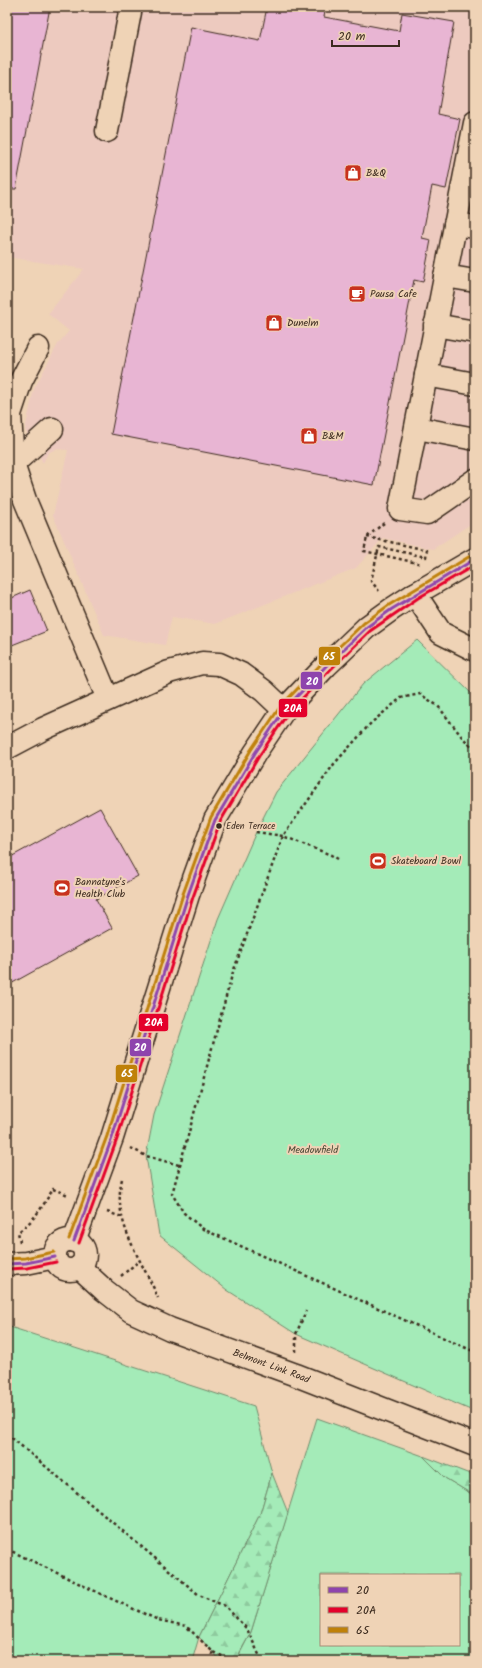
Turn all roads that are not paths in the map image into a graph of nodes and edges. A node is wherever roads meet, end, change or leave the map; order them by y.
1 (131, 7) edge
2 (475, 123) edge
3 (107, 131) dead end
4 (470, 172) edge
5 (465, 225) edge
6 (445, 276) junction
7 (475, 281) edge
8 (435, 325) junction
9 (475, 332) edge
10 (38, 348) dead end
11 (426, 375) junction
12 (475, 384) edge
13 (417, 428) junction
14 (52, 429) dead end
15 (475, 439) edge
16 (13, 464) junction
17 (475, 480) edge
18 (475, 559) edge
19 (414, 594) junction
20 (475, 650) edge
21 (108, 699) junction
22 (284, 710) junction
23 (7, 748) edge
24 (74, 1241) junction
25 (55, 1257) junction
26 (17, 1263) edge
27 (79, 1267) junction
28 (475, 1445) edge

1 - 3 street
2 - 4 street
4 - 5 street
5 - 6 street
6 - 7 street
6 - 8 street
8 - 9 street
8 - 11 street
10 - 16 street
11 - 12 street
11 - 13 street
13 - 15 street
13 - 17 street
14 - 16 street
16 - 21 street
18 - 19 street
19 - 20 street
19 - 22 street
21 - 22 street
21 - 23 street
22 - 24 street
24 - 25 street
24 - 27 street
25 - 26 street
25 - 27 street
27 - 28 street, Belmont Link Road

